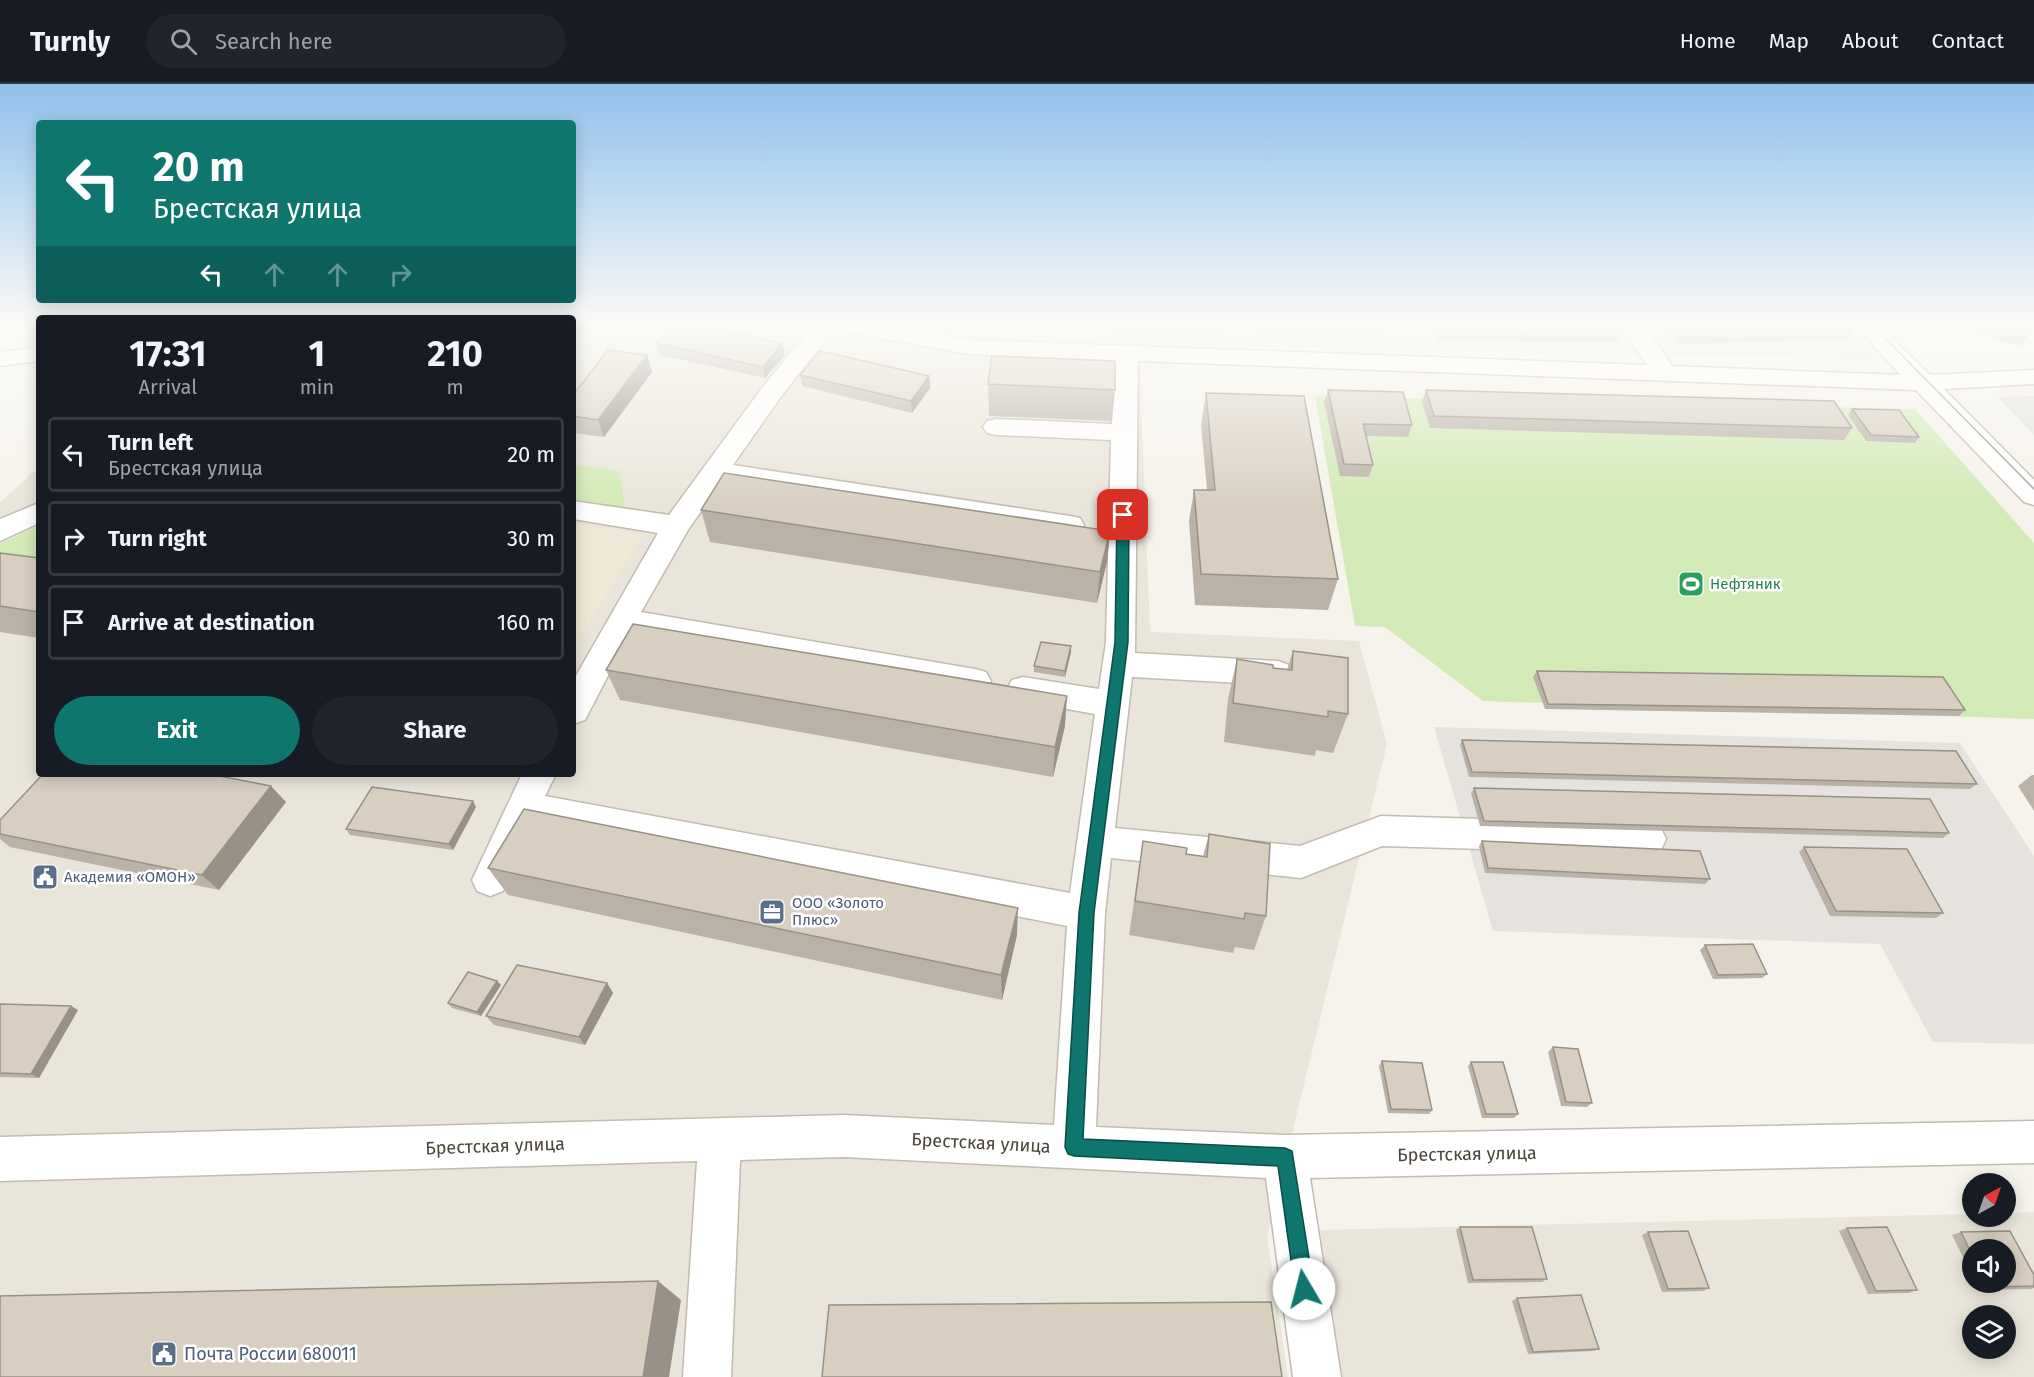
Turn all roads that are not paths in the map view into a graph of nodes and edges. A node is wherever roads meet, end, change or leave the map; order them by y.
1 (776, 386) edge
2 (1126, 386) edge
3 (1940, 386) edge
4 (1941, 386) edge
5 (996, 427) dead end
6 (1125, 433) junction
7 (2034, 468) edge
8 (715, 471) junction
9 (2034, 496) edge
10 (576, 510) edge
11 (36, 515) edge
12 (676, 526) junction
13 (1122, 533) junction
14 (3, 547) edge
15 (621, 620) junction
16 (1118, 664) junction
17 (1302, 674) edge
18 (1113, 704) junction
19 (576, 705) edge
20 (538, 777) edge
21 (523, 806) junction
22 (1648, 839) dead end
23 (1096, 841) junction
24 (490, 880) edge
25 (1086, 913) junction
26 (720, 1139) junction
27 (2034, 1142) edge
28 (1074, 1147) junction
29 (1285, 1157) junction
30 (0, 1159) edge
31 (707, 1377) edge
32 (1317, 1377) edge

1 - 8 street
2 - 6 street
3 - 9 street
4 - 7 street
5 - 6 street
6 - 13 street
8 - 12 street
8 - 13 street
10 - 12 street
11 - 14 street
12 - 15 street
13 - 16 street
15 - 18 street
15 - 19 street
16 - 17 street
16 - 18 street
18 - 23 street
20 - 21 street
21 - 24 street
21 - 25 street
22 - 23 street
23 - 25 street
25 - 28 street
26 - 28 street, Брестская улица
26 - 30 street, Брестская улица
26 - 31 street
27 - 29 street, Брестская улица
28 - 29 street, Брестская улица
29 - 32 street

